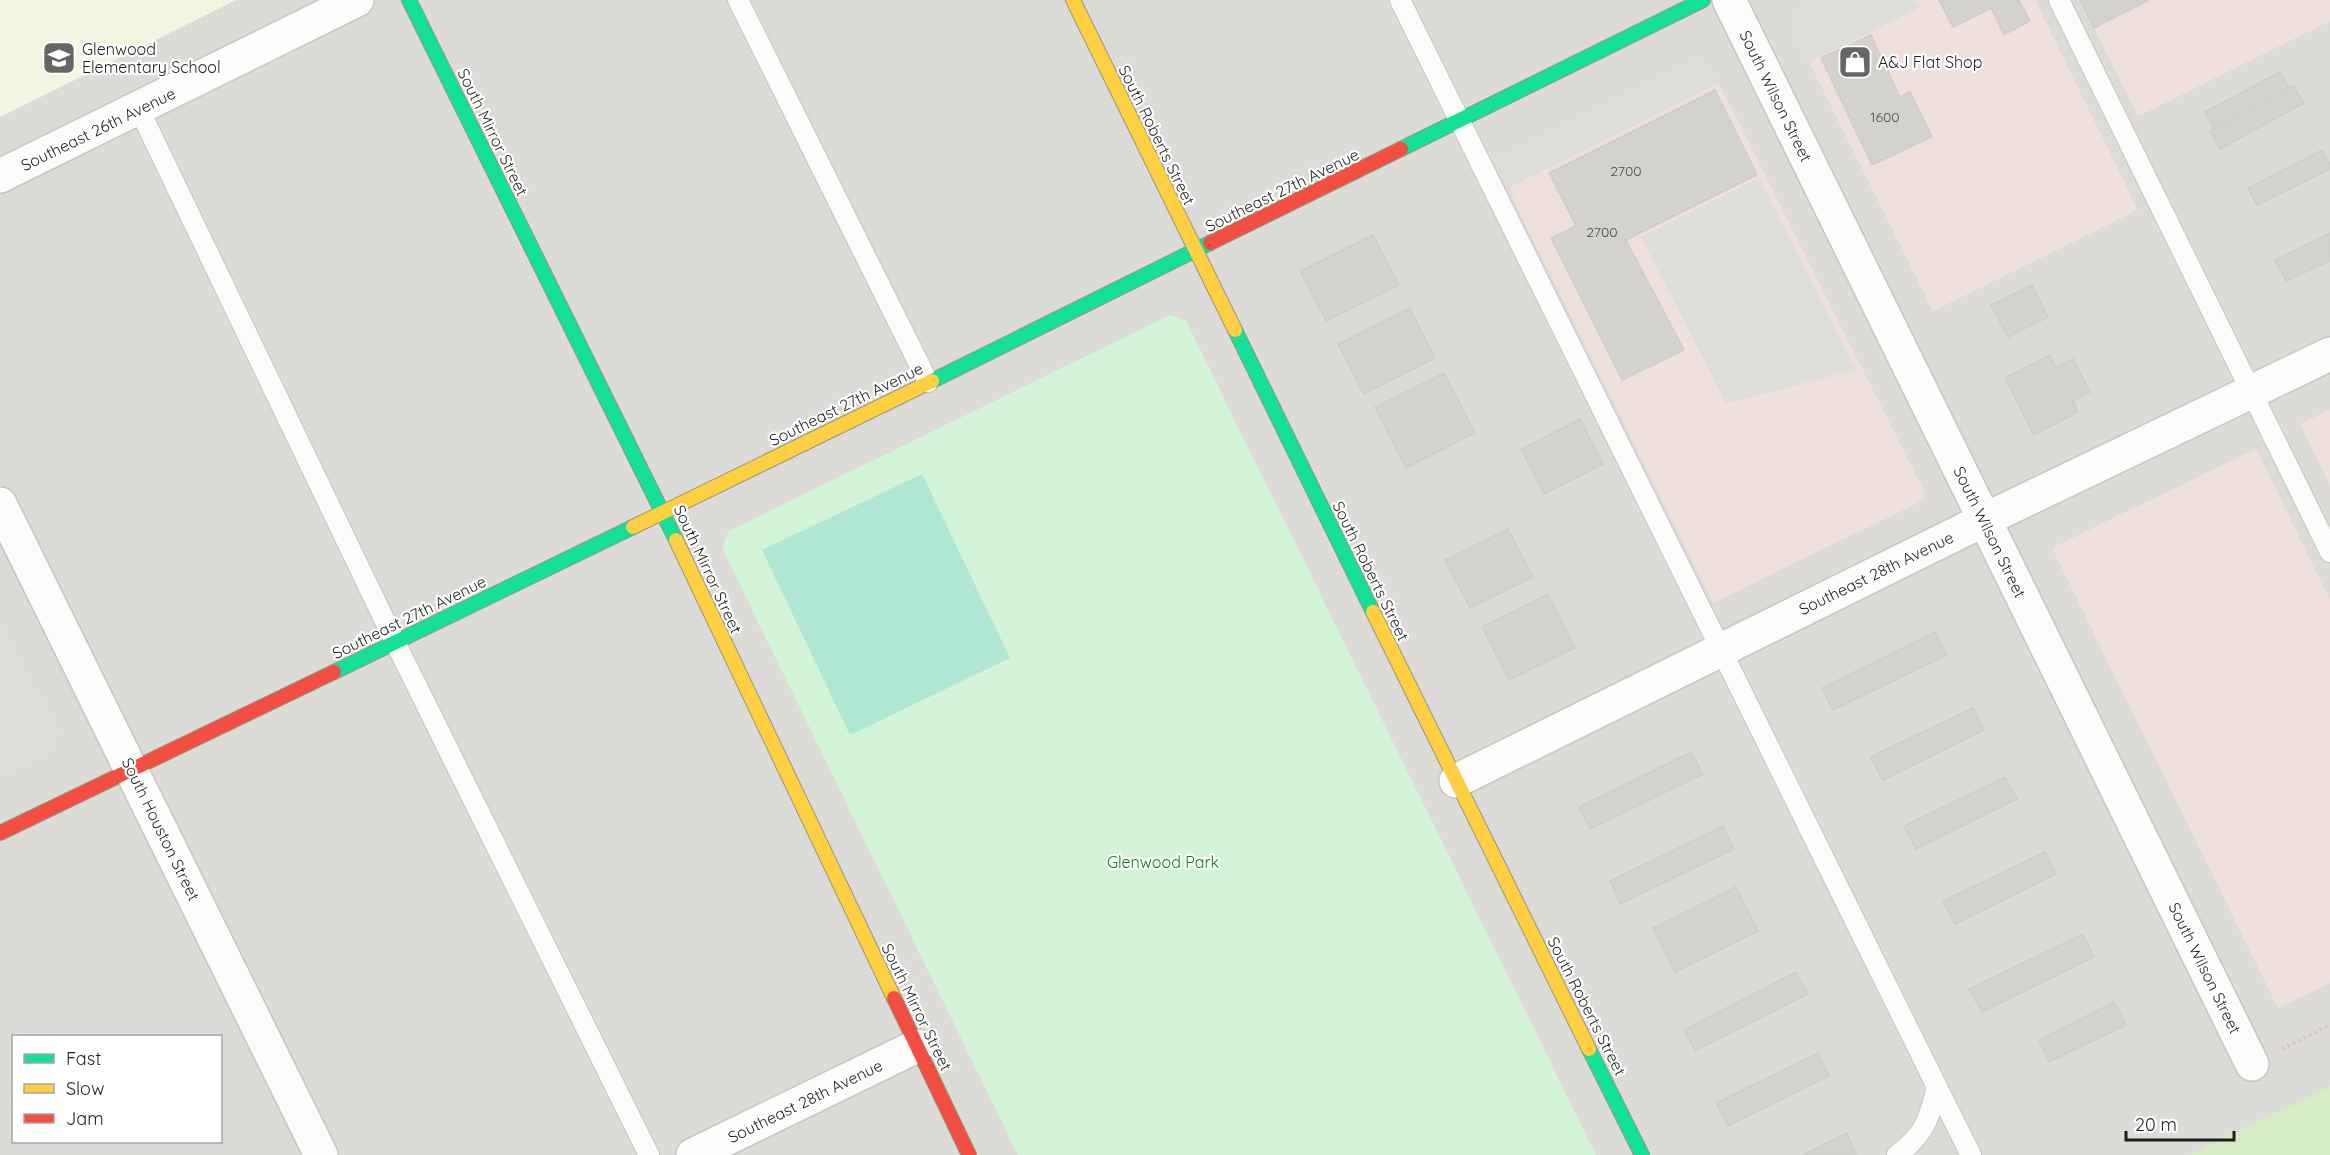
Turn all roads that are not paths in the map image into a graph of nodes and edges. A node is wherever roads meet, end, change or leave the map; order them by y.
1 (357, 0) edge
2 (409, 0) edge
3 (738, 0) edge
4 (1073, 0) edge
5 (1400, 0) edge
6 (1703, 0) edge
7 (1729, 0) edge
8 (2059, 0) edge
9 (139, 109) junction
10 (1460, 121) junction
11 (0, 176) edge
12 (1195, 250) junction
13 (2330, 354) edge
14 (928, 382) junction
15 (2250, 392) junction
16 (0, 504) edge
17 (663, 513) junction
18 (1983, 520) junction
19 (2330, 552) edge
20 (395, 642) junction
21 (1721, 650) junction
22 (132, 768) junction
23 (1456, 781) junction
24 (0, 833) edge
25 (917, 1046) junction
26 (2252, 1064) road end
27 (1937, 1088) junction
28 (321, 1155) edge
29 (649, 1155) edge
30 (693, 1155) edge
31 (969, 1155) edge
32 (1642, 1155) edge
33 (1897, 1155) edge
34 (1971, 1155) edge

1 - 9 street, Southeast 26th Avenue
2 - 17 street, South Mirror Street
3 - 14 lane
4 - 12 street, South Roberts Street
5 - 10 lane
6 - 10 street, Southeast 27th Avenue
7 - 18 street, South Wilson Street
8 - 15 lane
9 - 11 street, Southeast 26th Avenue
9 - 20 lane
10 - 12 street, Southeast 27th Avenue
10 - 21 lane
12 - 14 street, Southeast 27th Avenue
12 - 23 street, South Roberts Street
13 - 15 street, Southeast 28th Avenue
14 - 17 street, Southeast 27th Avenue
15 - 18 street, Southeast 28th Avenue
15 - 19 lane
16 - 22 street, South Houston Street
17 - 20 street, Southeast 27th Avenue
17 - 25 street, South Mirror Street
18 - 21 street, Southeast 28th Avenue
18 - 26 street, South Wilson Street
20 - 22 street, Southeast 27th Avenue
20 - 29 lane
21 - 23 street, Southeast 28th Avenue
21 - 27 lane
22 - 24 street, Southeast 27th Avenue
22 - 28 street, South Houston Street
23 - 32 street, South Roberts Street
25 - 30 street, Southeast 28th Avenue
25 - 31 street, South Mirror Street
27 - 33 lane
27 - 34 lane

